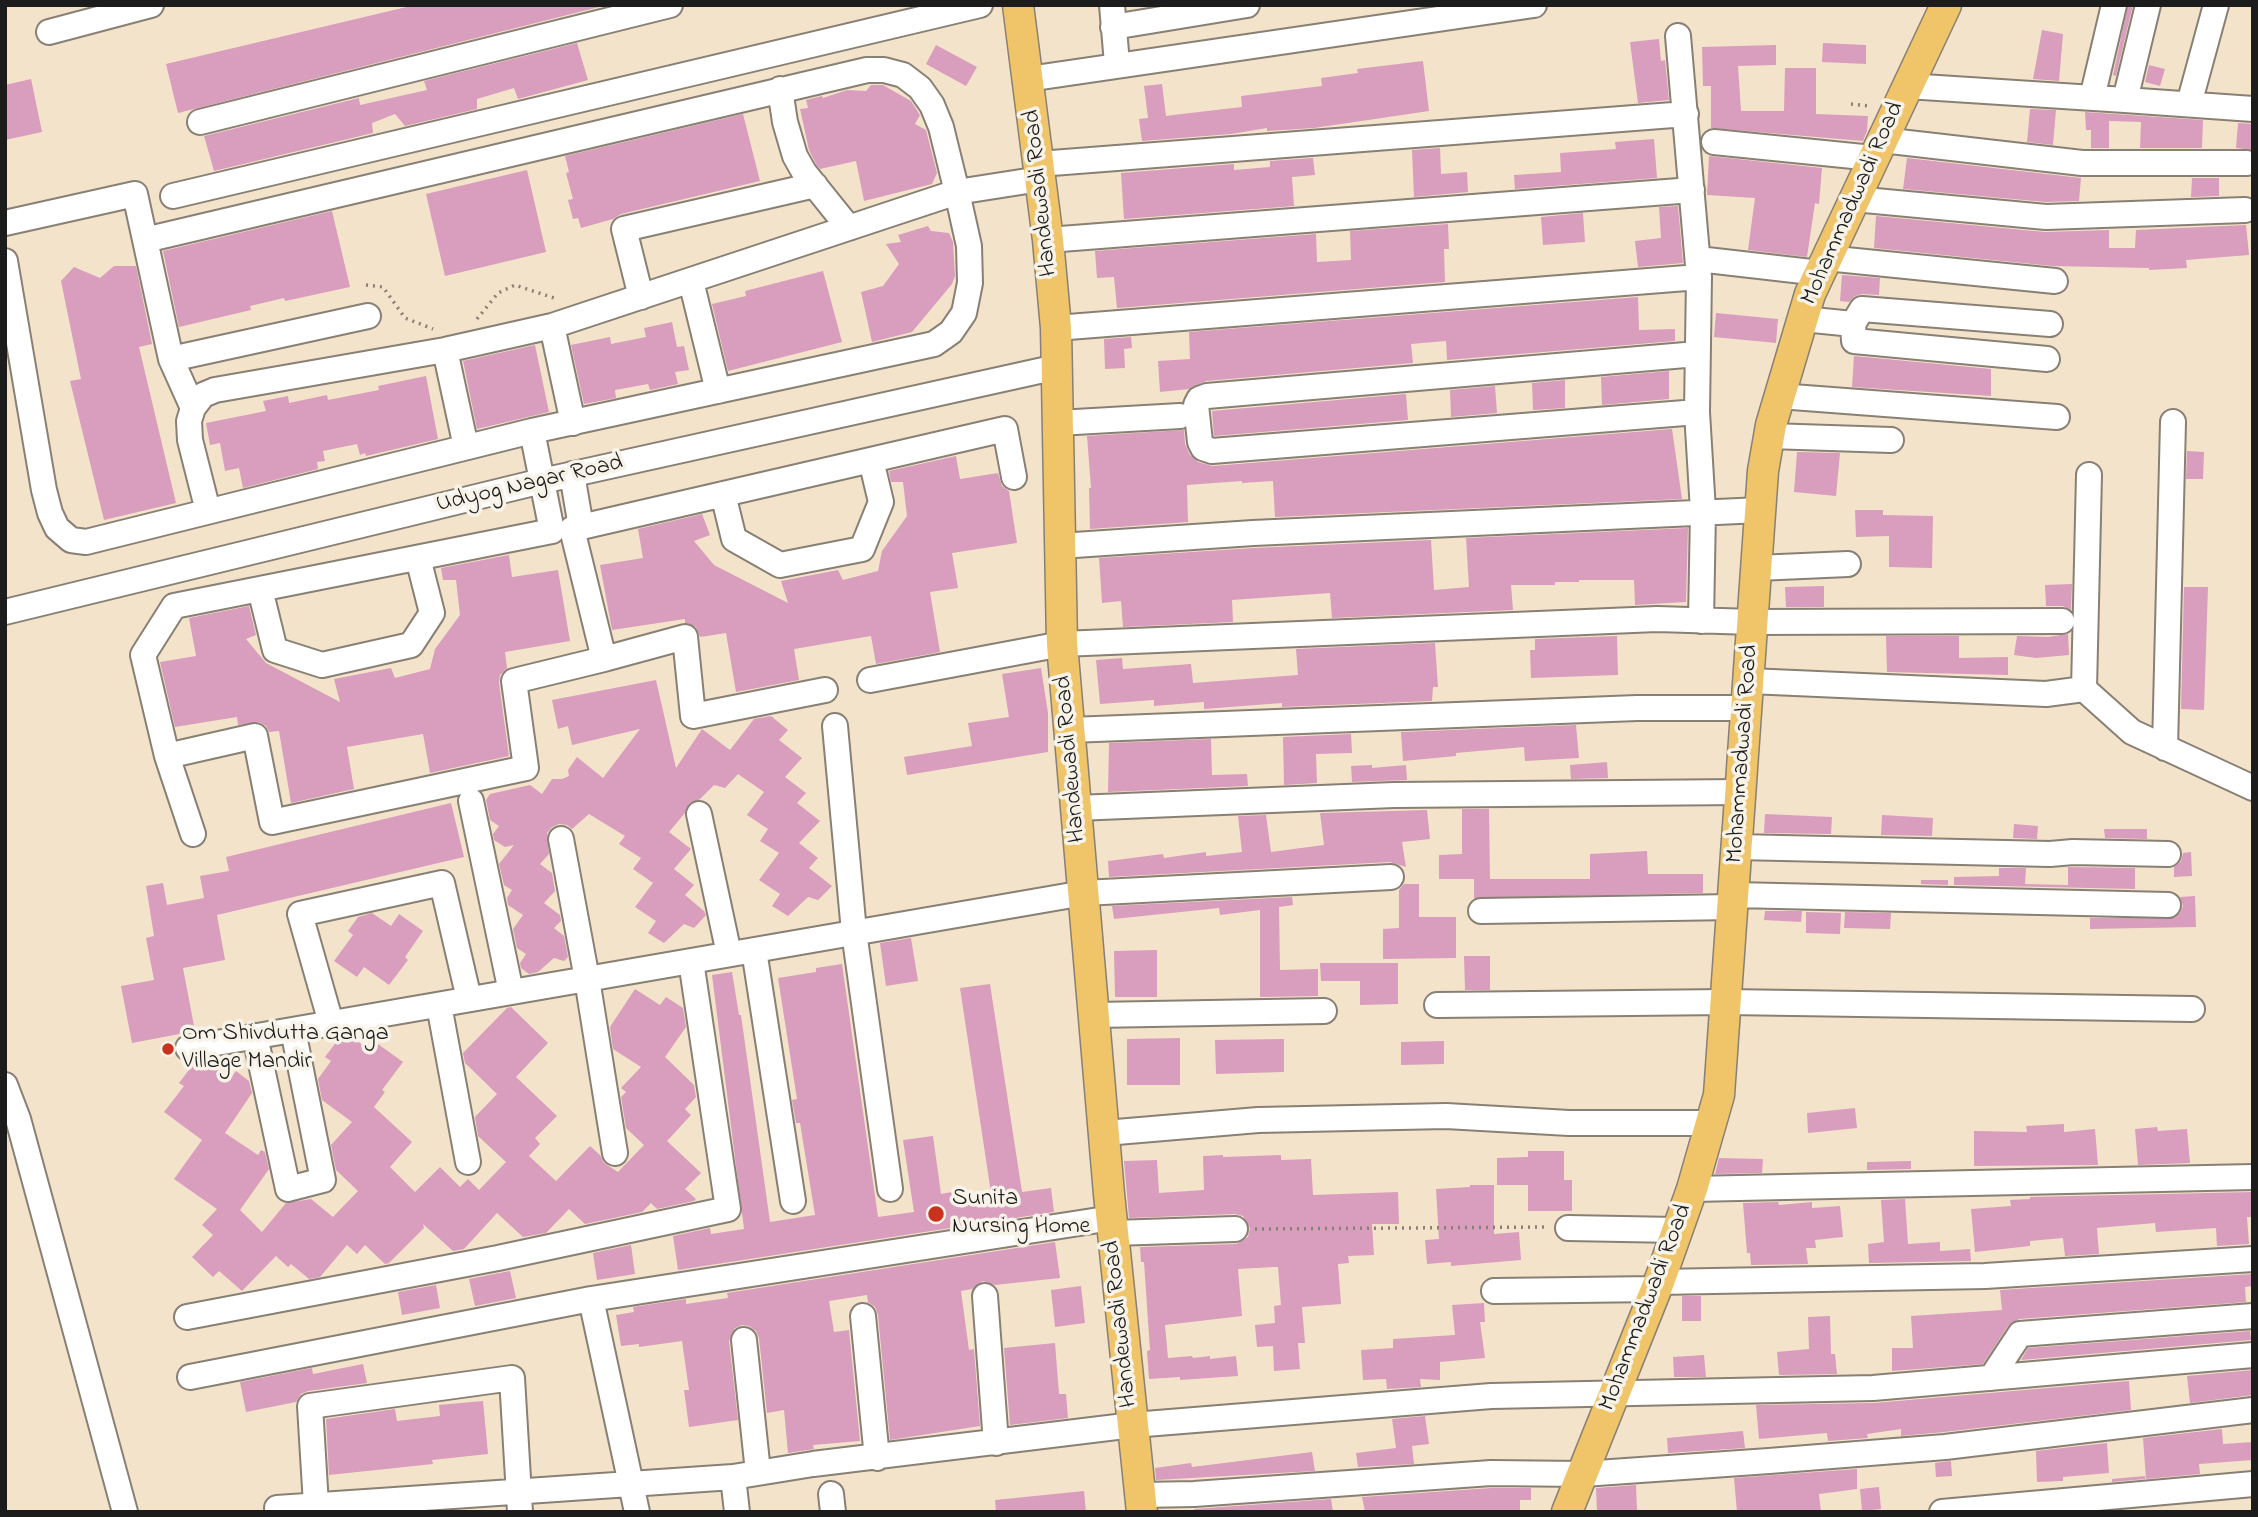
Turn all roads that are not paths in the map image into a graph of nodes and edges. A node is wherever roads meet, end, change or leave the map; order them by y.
1 (151, 5) edge
2 (670, 5) edge
3 (980, 5) edge
4 (1018, 5) edge
5 (1534, 5) edge
6 (1946, 5) edge
7 (2114, 5) edge
8 (2148, 5) edge
9 (2216, 5) edge
10 (1234, 6) edge
11 (1112, 16) edge
12 (50, 32) dead end
13 (1678, 36) dead end
14 (1117, 64) junction
15 (1028, 79) junction
16 (1907, 86) junction
17 (780, 89) junction
18 (2092, 98) junction
19 (2125, 100) junction
20 (2189, 104) junction
21 (2253, 109) edge
22 (1686, 114) junction
23 (200, 122) dead end
24 (1714, 142) dead end
25 (1878, 149) junction
26 (2247, 163) dead end
27 (1040, 172) junction
28 (814, 185) junction
29 (1692, 190) junction
30 (957, 192) junction
31 (173, 196) dead end
32 (1854, 199) junction
33 (2245, 210) dead end
34 (5, 223) edge
35 (849, 228) junction
36 (145, 240) junction
37 (1048, 240) junction
38 (5, 261) edge
39 (1823, 266) junction
40 (1698, 268) junction
41 (691, 281) junction
42 (2055, 281) dead end
43 (641, 297) junction
44 (369, 316) dead end
45 (1803, 319) junction
46 (1853, 324) junction
47 (2050, 324) dead end
48 (552, 326) junction
49 (1056, 328) junction
50 (443, 340) junction
51 (1697, 354) junction
52 (171, 359) junction
53 (2047, 359) dead end
54 (1057, 367) junction
55 (718, 391) junction
56 (1779, 396) junction
57 (192, 408) junction
58 (1697, 412) junction
59 (1180, 416) dead end
60 (2057, 417) dead end
61 (2173, 422) dead end
62 (1058, 423) junction
63 (573, 424) junction
64 (532, 431) junction
65 (1769, 436) junction
66 (1891, 440) dead end
67 (466, 447) junction
68 (871, 460) junction
69 (572, 474) junction
70 (2089, 475) dead end
71 (1014, 477) dead end
72 (542, 481) junction
73 (723, 494) junction
74 (1761, 510) junction
75 (208, 511) junction
76 (1703, 511) junction
77 (569, 529) junction
78 (1060, 546) junction
79 (418, 558) junction
80 (1848, 565) dead end
81 (1757, 568) junction
82 (260, 589) junction
83 (5, 612) edge
84 (1701, 621) junction
85 (2062, 621) dead end
86 (1753, 622) junction
87 (1062, 644) junction
88 (604, 659) junction
89 (870, 680) dead end
90 (2084, 689) junction
91 (825, 690) dead end
92 (1748, 694) junction
93 (835, 726) dead end
94 (1070, 730) junction
95 (2165, 748) junction
96 (167, 756) junction
97 (2253, 788) edge
98 (1741, 792) junction
99 (471, 801) dead end
100 (1076, 808) junction
101 (699, 814) dead end
102 (192, 834) dead end
103 (561, 839) dead end
104 (1737, 847) junction
105 (2168, 854) dead end
106 (1391, 877) dead end
107 (1083, 893) junction
108 (1734, 901) junction
109 (2168, 905) dead end
110 (1481, 911) dead end
111 (854, 932) junction
112 (754, 950) junction
113 (729, 954) junction
114 (691, 961) junction
115 (587, 979) junction
116 (512, 992) junction
117 (469, 999) junction
118 (1727, 1002) junction
119 (439, 1004) junction
120 (1437, 1005) dead end
121 (2192, 1009) dead end
122 (1324, 1011) dead end
123 (1094, 1016) junction
124 (331, 1023) junction
125 (293, 1030) junction
126 (254, 1036) junction
127 (188, 1048) dead end
128 (5, 1085) edge
129 (1712, 1123) junction
130 (1105, 1133) junction
131 (615, 1153) dead end
132 (468, 1163) dead end
133 (2253, 1177) edge
134 (890, 1189) dead end
135 (1692, 1189) junction
136 (793, 1201) dead end
137 (1112, 1226) junction
138 (1568, 1227) road end
139 (1235, 1229) road end
140 (1676, 1230) junction
141 (2253, 1259) edge
142 (1657, 1285) junction
143 (1493, 1291) dead end
144 (985, 1296) dead end
145 (591, 1299) junction
146 (863, 1315) dead end
147 (2253, 1316) edge
148 (187, 1317) dead end
149 (744, 1340) dead end
150 (2253, 1355) edge
151 (190, 1377) dead end
152 (1991, 1378) junction
153 (1616, 1395) junction
154 (2253, 1410) edge
155 (1133, 1425) junction
156 (996, 1443) junction
157 (877, 1458) junction
158 (758, 1472) junction
159 (1583, 1474) junction
160 (733, 1477) junction
161 (631, 1484) junction
162 (2253, 1484) edge
163 (520, 1502) edge
164 (1142, 1504) edge
165 (316, 1505) junction
166 (277, 1508) dead end
167 (125, 1512) edge
168 (637, 1512) edge
169 (737, 1512) edge
170 (1567, 1512) edge
171 (1942, 1512) edge

1 - 12 street
2 - 23 street
3 - 31 street
4 - 15 main road, Handewadi Road
5 - 14 street
6 - 16 main road, Mohammadwadi Road
7 - 18 street
8 - 19 street
9 - 20 street
10 - 11 street
11 - 14 street
13 - 22 street
14 - 15 street
15 - 27 main road, Handewadi Road
16 - 18 street
16 - 25 main road, Mohammadwadi Road
17 - 28 street
17 - 30 street
17 - 36 street
18 - 19 street
19 - 20 street
20 - 21 street
22 - 27 street
22 - 29 street
24 - 25 street
25 - 26 street
25 - 32 main road, Mohammadwadi Road
27 - 30 street
27 - 37 main road, Handewadi Road
28 - 35 street
28 - 43 street
29 - 37 street
29 - 40 street
30 - 35 street
30 - 55 street
32 - 33 street
32 - 39 main road, Mohammadwadi Road
34 - 36 street
35 - 41 street
36 - 52 street
37 - 49 main road, Handewadi Road
38 - 75 street
39 - 40 street
39 - 42 street
39 - 45 main road, Mohammadwadi Road
40 - 49 street
40 - 51 street
41 - 43 street
41 - 55 street
43 - 48 street
44 - 52 street
45 - 46 street
45 - 56 main road, Mohammadwadi Road
46 - 47 street
46 - 53 street
48 - 50 street
48 - 63 street
49 - 54 main road, Handewadi Road
50 - 57 street
50 - 67 street
51 - 58 street
51 - 58 street
52 - 57 street
54 - 62 main road, Handewadi Road
54 - 69 street, Udyog Nagar Road
55 - 63 street
56 - 60 street
56 - 65 main road, Mohammadwadi Road
57 - 75 street
58 - 76 street
59 - 62 street
61 - 95 street
62 - 78 main road, Handewadi Road
63 - 64 street
64 - 67 street
64 - 72 street
65 - 66 street
65 - 74 main road, Mohammadwadi Road
67 - 75 street
68 - 71 street
68 - 73 street
68 - 73 street
69 - 72 street, Udyog Nagar Road
69 - 77 street
70 - 90 street
72 - 77 street
72 - 83 street, Udyog Nagar Road
73 - 77 street
74 - 76 street
74 - 81 main road, Mohammadwadi Road
76 - 78 street
76 - 84 street
77 - 79 street
77 - 88 street
78 - 87 main road, Handewadi Road
79 - 82 street
79 - 82 street
80 - 81 street
81 - 86 main road, Mohammadwadi Road
82 - 96 street
84 - 86 street
84 - 87 street
85 - 86 street
86 - 92 main road, Mohammadwadi Road
87 - 89 street
87 - 94 main road, Handewadi Road
88 - 91 street
88 - 96 street
90 - 92 street
90 - 95 street
92 - 94 street
92 - 98 main road, Mohammadwadi Road
93 - 111 street
94 - 100 main road, Handewadi Road
95 - 97 street
96 - 102 street
98 - 100 street
98 - 104 main road, Mohammadwadi Road
99 - 116 street
100 - 107 main road, Handewadi Road
101 - 113 street
103 - 115 street
104 - 105 street
104 - 108 main road, Mohammadwadi Road
106 - 107 street
107 - 111 street
107 - 123 main road, Handewadi Road
108 - 109 street
108 - 110 street
108 - 118 main road, Mohammadwadi Road
111 - 112 street
111 - 134 street
112 - 113 street
112 - 136 street
113 - 114 street
114 - 115 street
114 - 148 street
115 - 116 street
115 - 131 street
116 - 117 street
117 - 119 street
117 - 124 street
118 - 120 street
118 - 121 street
118 - 129 main road, Mohammadwadi Road
119 - 124 street
119 - 132 street
122 - 123 street
123 - 130 main road, Handewadi Road
124 - 125 street
125 - 126 street
125 - 126 street
126 - 127 street
128 - 167 street
129 - 130 street
129 - 135 main road, Mohammadwadi Road
130 - 137 main road, Handewadi Road
133 - 135 street
135 - 140 main road, Mohammadwadi Road
137 - 139 street
137 - 145 street
137 - 155 main road, Handewadi Road
138 - 140 street
140 - 142 main road, Mohammadwadi Road
141 - 142 street
142 - 143 street
142 - 153 main road, Mohammadwadi Road
144 - 156 street
145 - 151 street
145 - 161 street
146 - 157 street
147 - 152 street
149 - 158 street
150 - 152 street
152 - 153 street
153 - 155 street
153 - 159 main road, Mohammadwadi Road
154 - 159 street
155 - 156 street
155 - 164 main road, Handewadi Road
156 - 157 street
157 - 158 street
158 - 160 street
159 - 164 street
159 - 170 main road, Mohammadwadi Road
160 - 161 street
160 - 169 street
161 - 163 street
161 - 168 street
162 - 171 street
163 - 165 street
163 - 165 street
165 - 166 street

